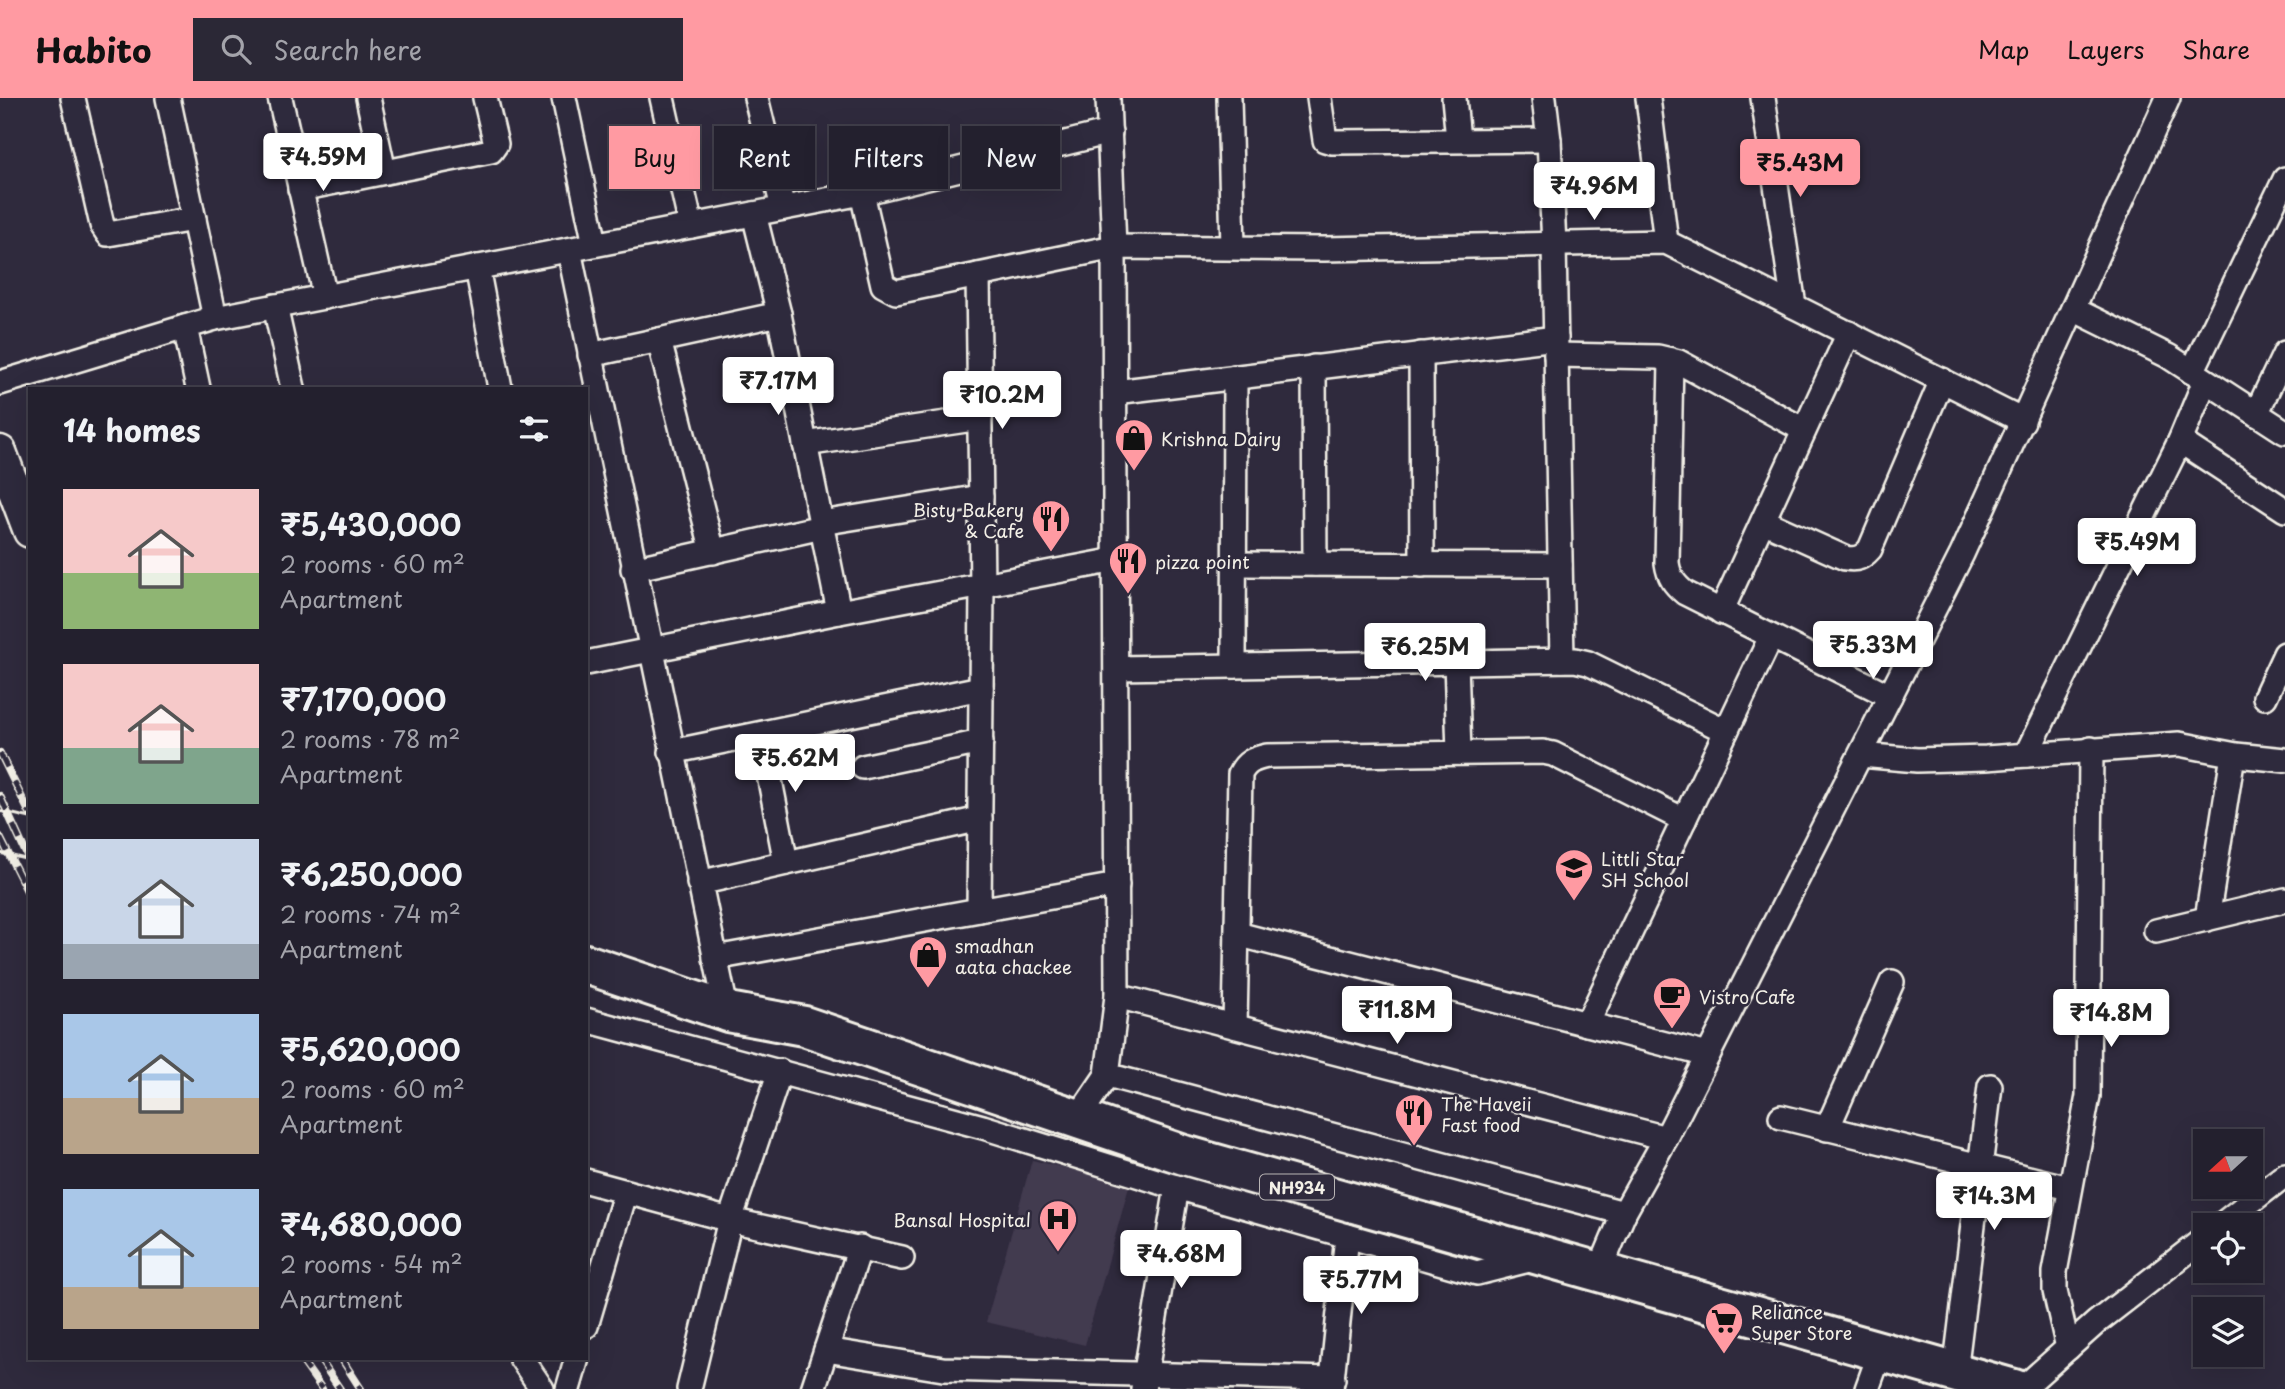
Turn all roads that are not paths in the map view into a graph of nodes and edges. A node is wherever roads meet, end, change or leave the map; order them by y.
1 (73, 98) edge
2 (168, 98) edge
3 (280, 98) edge
4 (368, 98) edge
5 (485, 98) edge
6 (564, 98) edge
7 (662, 98) edge
8 (1108, 98) edge
9 (1229, 98) edge
10 (1319, 98) edge
11 (1454, 98) edge
12 (1544, 98) edge
13 (1648, 98) edge
14 (1763, 98) edge
15 (2168, 98) edge
16 (761, 99) edge
17 (1110, 132) junction
18 (1458, 140) junction
19 (1549, 140) junction
20 (384, 172) junction
21 (2285, 179) edge
22 (300, 189) junction
23 (862, 193) junction
24 (783, 208) junction
25 (754, 214) junction
26 (194, 219) junction
27 (691, 226) junction
28 (1666, 243) junction
29 (595, 244) junction
30 (1554, 245) junction
31 (1114, 247) junction
32 (1233, 247) junction
33 (569, 250) junction
34 (477, 267) junction
35 (978, 275) junction
36 (325, 296) junction
37 (275, 306) junction
38 (1794, 306) junction
39 (2073, 309) junction
40 (779, 314) junction
41 (215, 317) junction
42 (186, 327) junction
43 (1849, 333) junction
44 (659, 340) junction
45 (1556, 347) junction
46 (2285, 354) edge
47 (590, 355) junction
48 (1421, 355) junction
49 (1671, 360) junction
50 (1314, 368) junction
51 (1235, 377) junction
52 (2199, 377) junction
53 (1942, 380) junction
54 (0, 383) edge
55 (198, 387) edge
56 (293, 387) edge
57 (499, 387) edge
58 (1115, 392) junction
59 (2256, 414) junction
60 (980, 418) junction
61 (2022, 421) junction
62 (1804, 430) junction
63 (2285, 432) edge
64 (2180, 441) junction
65 (805, 444) junction
66 (0, 452) edge
67 (981, 497) junction
68 (2285, 510) edge
69 (1763, 521) junction
70 (822, 525) junction
71 (28, 526) edge
72 (713, 552) junction
73 (1116, 560) junction
74 (1235, 564) junction
75 (1315, 564) junction
76 (1423, 565) junction
77 (1560, 565) junction
78 (633, 569) junction
79 (982, 587) junction
80 (1721, 611) junction
81 (839, 612) junction
82 (1771, 636) junction
83 (649, 650) junction
84 (2285, 654) edge
85 (1562, 660) junction
86 (1455, 661) junction
87 (588, 663) edge
88 (1234, 666) junction
89 (1117, 668) junction
90 (981, 688) junction
91 (1890, 696) junction
92 (2265, 697) dead end
93 (1726, 731) junction
94 (761, 734) junction
95 (981, 742) junction
96 (2091, 750) junction
97 (671, 752) junction
98 (1459, 753) junction
99 (1861, 755) junction
100 (2026, 755) junction
101 (2233, 755) junction
102 (2285, 760) edge
103 (863, 767) dead end
104 (980, 819) junction
105 (1684, 820) junction
106 (0, 832) edge
107 (28, 839) edge
108 (786, 863) junction
109 (699, 883) junction
110 (1117, 885) junction
111 (2285, 900) edge
112 (979, 910) junction
113 (2207, 919) junction
114 (2156, 931) dead end
115 (1237, 934) junction
116 (715, 958) junction
117 (588, 965) edge
118 (1892, 982) dead end
119 (1117, 996) junction
120 (724, 999) dead end
121 (588, 1021) edge
122 (1587, 1024) junction
123 (1236, 1026) junction
124 (1708, 1055) junction
125 (780, 1071) junction
126 (1107, 1075) junction
127 (1990, 1086) dead end
128 (1781, 1117) dead end
129 (1077, 1119) junction
130 (1827, 1129) junction
131 (1666, 1138) junction
132 (1979, 1167) junction
133 (2285, 1175) edge
134 (588, 1182) edge
135 (1177, 1187) junction
136 (2069, 1188) junction
137 (625, 1194) junction
138 (1624, 1213) junction
139 (2236, 1213) edge
140 (730, 1220) junction
141 (1347, 1236) junction
142 (860, 1247) junction
143 (2193, 1248) edge
144 (1543, 1256) junction
145 (902, 1258) dead end
146 (1599, 1272) junction
147 (588, 1318) edge
148 (2068, 1348) junction
149 (826, 1350) junction
150 (1880, 1353) junction
151 (523, 1360) edge
152 (576, 1360) edge
153 (1955, 1372) junction
154 (1143, 1381) edge
155 (1332, 1384) edge
156 (542, 1389) edge
157 (568, 1389) edge
158 (689, 1389) edge
159 (813, 1389) edge
160 (1867, 1389) edge
161 (2014, 1389) edge
162 (2022, 1389) edge

1 - 26 street
2 - 26 street
3 - 22 street
4 - 20 street
5 - 20 street
6 - 29 street
7 - 27 street
8 - 17 street
9 - 32 street
10 - 18 street
11 - 18 street
12 - 19 street
13 - 28 street
14 - 38 street
15 - 39 street
16 - 24 street
17 - 23 street
17 - 31 street
18 - 19 street
19 - 30 street
20 - 22 street
21 - 52 street
22 - 36 street
23 - 24 street
23 - 35 street
24 - 25 street
25 - 27 street
25 - 40 street
26 - 41 street
27 - 29 street
28 - 30 street
28 - 38 street
29 - 33 street
30 - 32 street
30 - 45 street
31 - 32 street
31 - 35 street
31 - 58 street
33 - 34 street
33 - 47 street
34 - 36 street
34 - 57 street
35 - 60 street
36 - 37 street
37 - 41 street
37 - 56 street
38 - 43 street
39 - 52 street
39 - 61 street
40 - 44 street
40 - 65 street
41 - 42 street
42 - 54 street
42 - 55 street
43 - 53 street
43 - 62 street
44 - 47 street
44 - 72 street
45 - 48 street
45 - 49 street
45 - 77 street
46 - 59 street
47 - 78 street
48 - 50 street
48 - 76 street
49 - 62 street
49 - 80 street
50 - 51 street
50 - 75 street
51 - 58 street
51 - 74 street
52 - 59 street
52 - 64 street
53 - 61 street
53 - 69 street
58 - 73 street
59 - 63 street
60 - 65 street
60 - 67 street
61 - 91 street
62 - 69 street
64 - 68 street
64 - 100 street
65 - 70 street
66 - 71 main road
67 - 70 street
67 - 79 street
69 - 80 street
70 - 72 street
70 - 81 street
72 - 78 street
73 - 79 street
73 - 89 street
74 - 75 street
74 - 88 street
75 - 76 street
76 - 77 street
77 - 85 street
78 - 83 street
79 - 81 street
79 - 90 street
80 - 82 street
81 - 83 street
82 - 91 street
82 - 93 street
83 - 87 street
83 - 97 street
84 - 92 street
85 - 86 street
85 - 93 street
86 - 88 street
86 - 98 street
88 - 89 street
89 - 110 street
90 - 94 street
90 - 95 street
91 - 99 street
93 - 105 street
94 - 97 street
94 - 108 street
95 - 103 street
95 - 104 street
96 - 100 street
96 - 101 street
96 - 136 street
97 - 109 street
98 - 105 street
98 - 115 street
99 - 100 street
99 - 124 street
101 - 102 street
101 - 113 street
104 - 108 street
104 - 112 street
105 - 122 street
106 - 107 highway
108 - 109 street
109 - 116 street
110 - 112 street
110 - 119 street
111 - 113 street
112 - 116 street
113 - 114 street
115 - 122 street
115 - 123 street
116 - 120 street
117 - 129 highway, NH934
118 - 130 street
119 - 123 street
119 - 126 street
121 - 125 street
122 - 124 street
123 - 131 street
124 - 131 street
125 - 135 street
125 - 140 street
126 - 129 street
126 - 138 street
127 - 132 street
128 - 130 street
129 - 144 highway, NH934
130 - 132 street
131 - 138 street
132 - 136 street
132 - 153 street
133 - 139 street
134 - 137 street
135 - 141 street
135 - 154 street
136 - 148 street
137 - 140 street
137 - 147 street
138 - 146 street
140 - 142 street
140 - 158 street
141 - 144 street
141 - 155 street
142 - 145 street
142 - 149 street
143 - 148 street
144 - 146 highway, NH934
146 - 150 highway, NH934
148 - 162 street
149 - 154 street
149 - 159 street
150 - 153 highway, NH934
150 - 160 street
151 - 156 street
152 - 157 street
153 - 161 highway, NH934
154 - 155 street

